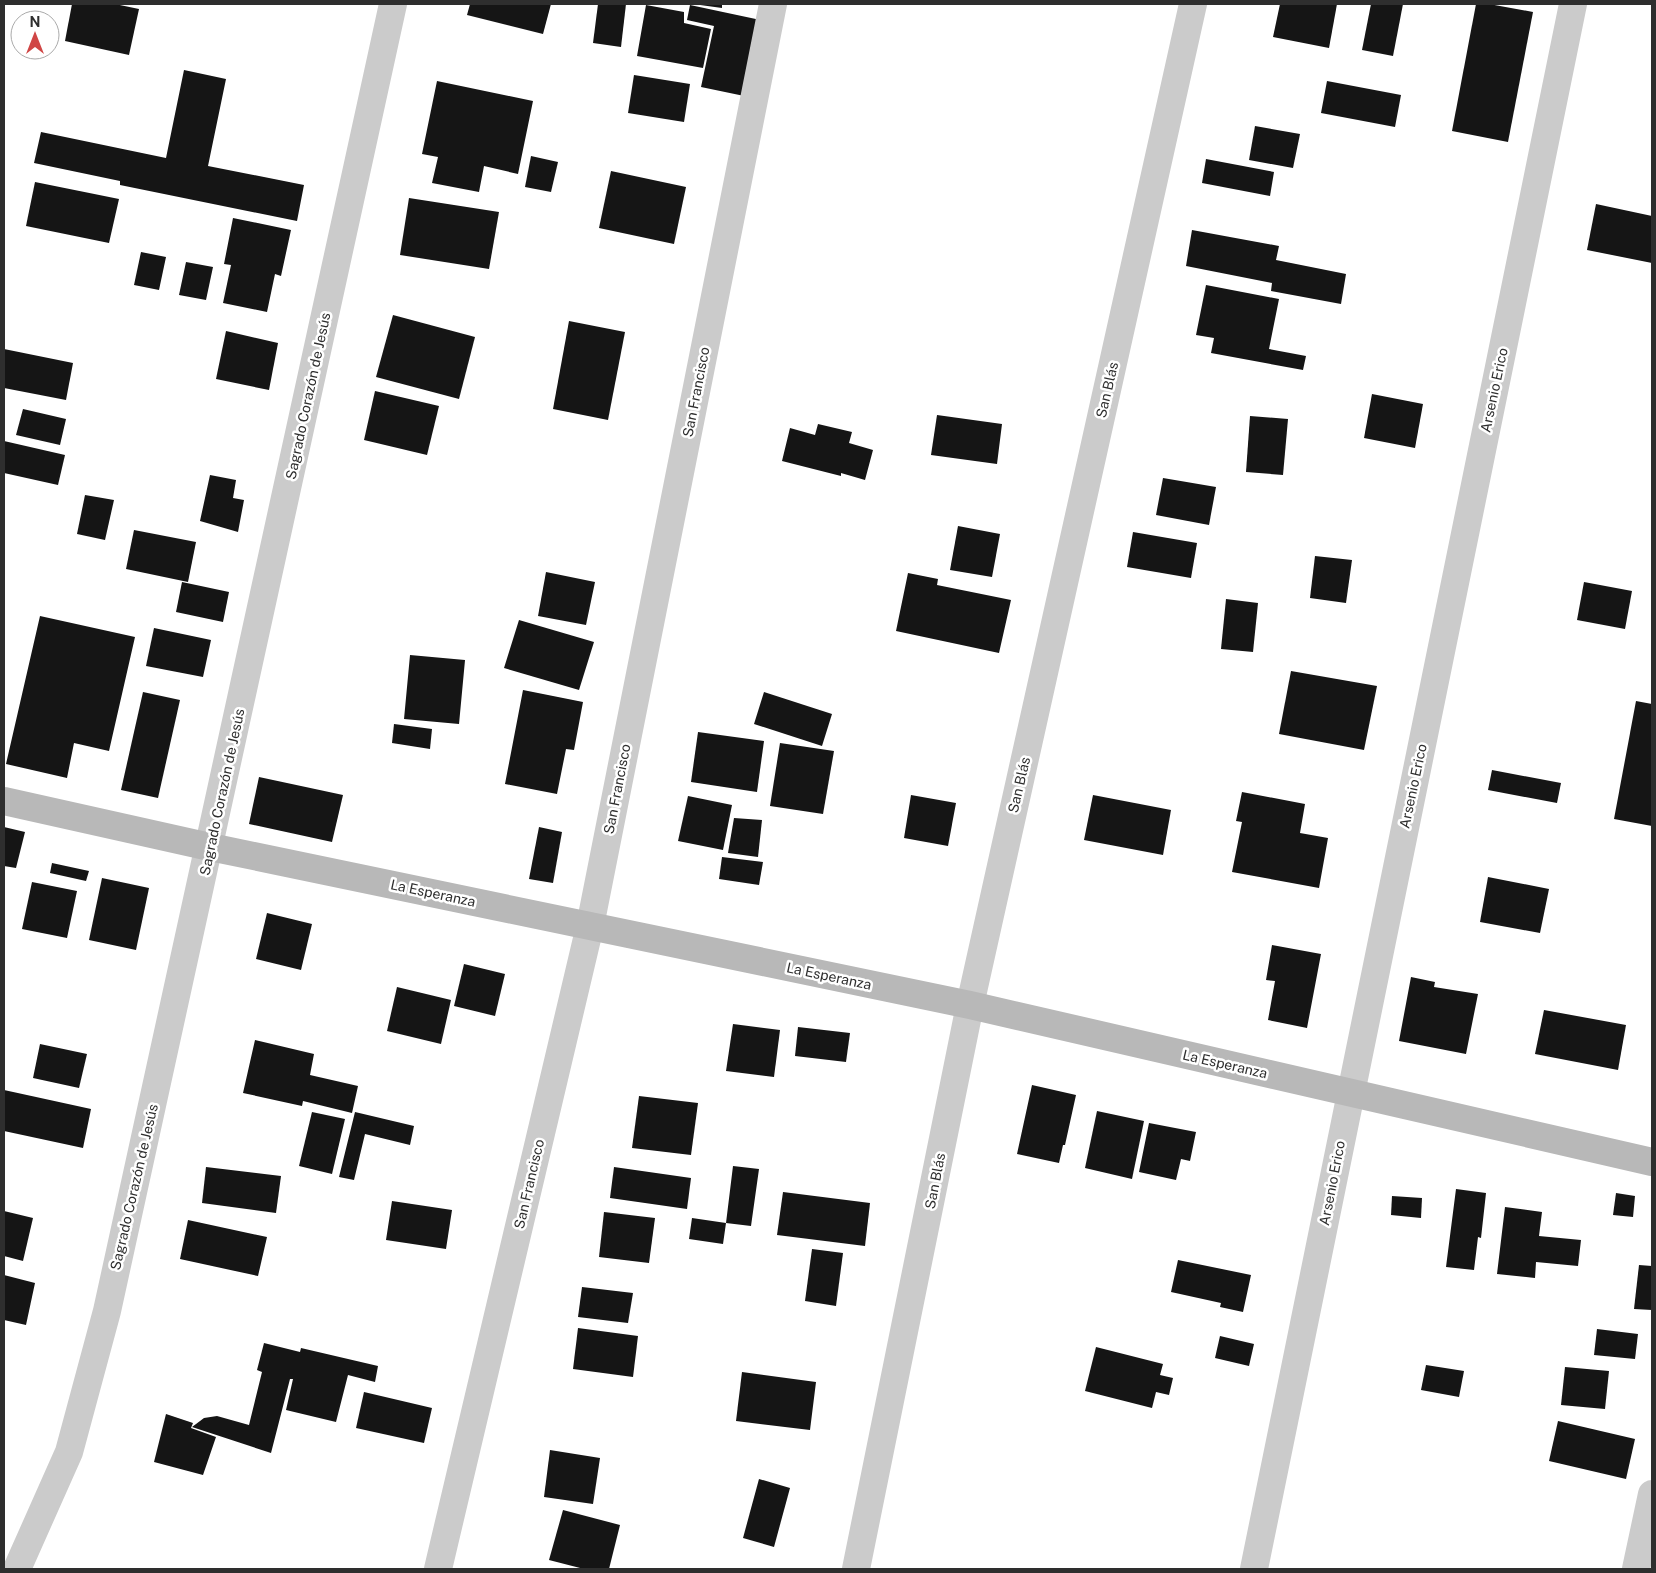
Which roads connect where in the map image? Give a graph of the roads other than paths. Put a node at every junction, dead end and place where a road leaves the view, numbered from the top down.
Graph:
1 (393, 4) edge
2 (773, 4) edge
3 (1194, 4) edge
4 (1573, 4) edge
5 (4, 800) edge
6 (210, 847) junction
7 (590, 926) junction
8 (970, 1005) junction
9 (1350, 1093) junction
10 (1652, 1162) edge
11 (1652, 1494) edge
12 (1648, 1532) edge
13 (17, 1569) edge
14 (438, 1569) edge
15 (856, 1569) edge
16 (1254, 1569) edge
17 (1636, 1569) edge

1 - 6 street, Sagrado Corazón de Jesús
2 - 7 street, San Francisco
3 - 8 street, San Blás
4 - 9 street, Arsenio Erico
5 - 6 street, La Esperanza
6 - 7 street, La Esperanza
6 - 13 street, Sagrado Corazón de Jesús
7 - 8 street, La Esperanza
7 - 14 street, San Francisco
8 - 9 street, La Esperanza
8 - 15 street, San Blás
9 - 10 street, La Esperanza
9 - 16 street, Arsenio Erico
11 - 12 street
12 - 17 street

